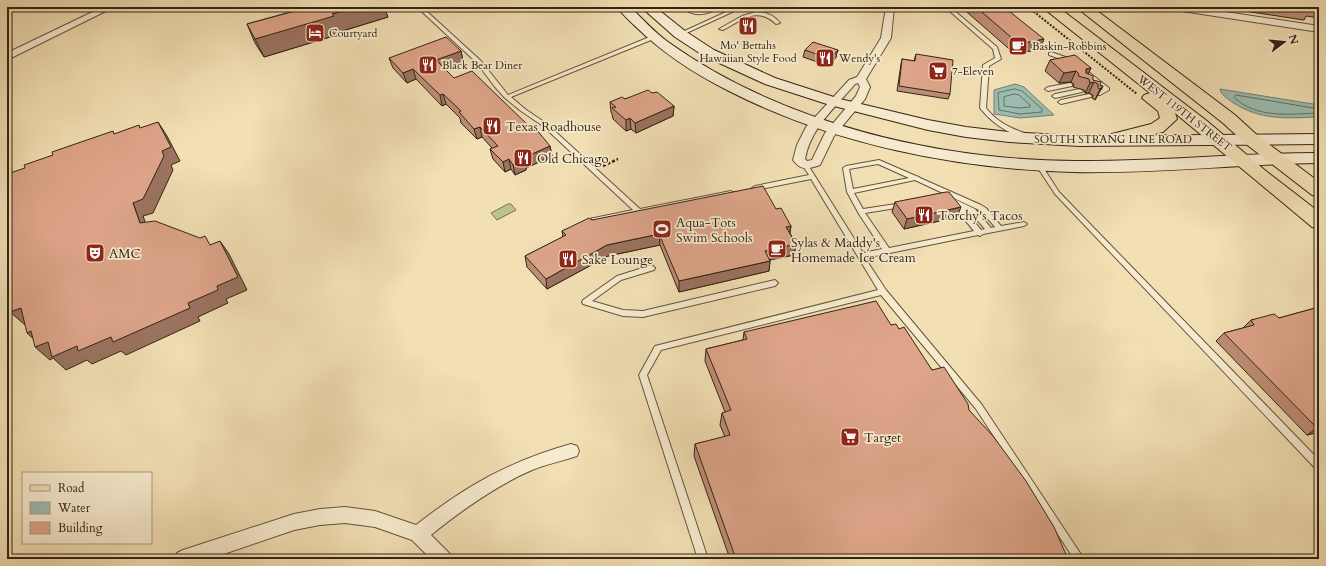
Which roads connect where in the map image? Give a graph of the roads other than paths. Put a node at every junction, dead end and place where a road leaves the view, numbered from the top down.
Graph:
1 (110, 7) edge
2 (419, 7) edge
3 (623, 7) edge
4 (647, 7) edge
5 (684, 7) edge
6 (718, 7) edge
7 (741, 7) edge
8 (890, 7) edge
9 (947, 7) edge
10 (1037, 7) edge
11 (1049, 7) edge
12 (1082, 7) edge
13 (1182, 8) dead end
14 (778, 23) dead end
15 (721, 29) dead end
16 (1319, 29) edge
17 (680, 34) junction
18 (654, 37) junction
19 (1051, 54) dead end
20 (7, 57) edge
21 (861, 79) junction
22 (1070, 85) dead end
23 (1048, 89) dead end
24 (1080, 91) dead end
25 (1098, 94) edge
26 (1055, 96) dead end
27 (1089, 96) dead end
28 (508, 97) junction
29 (835, 102) junction
30 (1061, 102) dead end
31 (853, 107) junction
32 (817, 122) junction
33 (834, 128) junction
34 (1037, 139) junction
35 (1114, 139) junction
36 (1319, 139) edge
37 (1252, 140) junction
38 (1221, 141) junction
39 (1276, 158) junction
40 (1319, 158) edge
41 (1244, 160) junction
42 (806, 166) junction
43 (1039, 166) junction
44 (811, 177) junction
45 (918, 178) junction
46 (747, 190) edge
47 (739, 191) edge
48 (1319, 191) edge
49 (850, 192) junction
50 (940, 197) edge
51 (896, 206) edge
52 (960, 206) junction
53 (638, 211) junction
54 (861, 212) junction
55 (585, 222) edge
56 (1319, 222) edge
57 (1024, 224) dead end
58 (1000, 229) junction
59 (990, 232) junction
60 (980, 234) junction
61 (887, 251) junction
62 (861, 256) junction
63 (652, 268) dead end
64 (775, 283) dead end
65 (883, 292) junction
66 (571, 451) dead end
67 (1319, 466) edge
68 (418, 534) junction
69 (193, 557) edge
70 (443, 559) edge
71 (703, 559) edge
72 (1079, 559) edge

1 - 20 street
2 - 28 lane
3 - 18 main road, SOUTH STRANG LINE ROAD
4 - 17 main road, SOUTH STRANG LINE ROAD
5 - 6 lane
7 - 17 lane
8 - 21 street
9 - 34 lane
10 - 35 main road
11 - 38 main road, WEST 119TH STREET
12 - 37 main road, WEST 119TH STREET
13 - 16 street
14 - 15 lane
17 - 29 main road, SOUTH STRANG LINE ROAD
18 - 28 lane
18 - 32 main road, SOUTH STRANG LINE ROAD
19 - 25 lane
21 - 29 street
21 - 31 street
22 - 23 lane
24 - 26 lane
27 - 30 lane
28 - 53 lane
29 - 31 main road, SOUTH STRANG LINE ROAD
29 - 32 street
31 - 33 street
31 - 34 main road, SOUTH STRANG LINE ROAD
32 - 33 main road, SOUTH STRANG LINE ROAD
32 - 42 street
33 - 42 street
33 - 43 main road, SOUTH STRANG LINE ROAD
34 - 35 main road, SOUTH STRANG LINE ROAD
35 - 38 main road, SOUTH STRANG LINE ROAD
36 - 37 main road, SOUTH STRANG LINE ROAD
37 - 38 main road, SOUTH STRANG LINE ROAD
37 - 39 main road, WEST 119TH STREET
38 - 41 main road, WEST 119TH STREET
39 - 40 main road, SOUTH STRANG LINE ROAD
39 - 41 main road, SOUTH STRANG LINE ROAD
39 - 48 main road, WEST 119TH STREET
41 - 43 main road, SOUTH STRANG LINE ROAD
41 - 56 main road, WEST 119TH STREET
42 - 44 lane
43 - 67 lane
44 - 46 lane
44 - 62 lane
45 - 49 lane
45 - 49 lane
45 - 58 lane
47 - 53 lane
49 - 54 lane
50 - 52 lane
51 - 54 lane
52 - 59 lane
52 - 60 lane
53 - 55 lane
54 - 61 lane
57 - 58 lane
58 - 59 lane
59 - 60 lane
60 - 61 lane
61 - 62 lane
62 - 65 lane
63 - 64 lane
65 - 71 lane
65 - 72 lane
66 - 68 street
68 - 69 street
68 - 70 street

